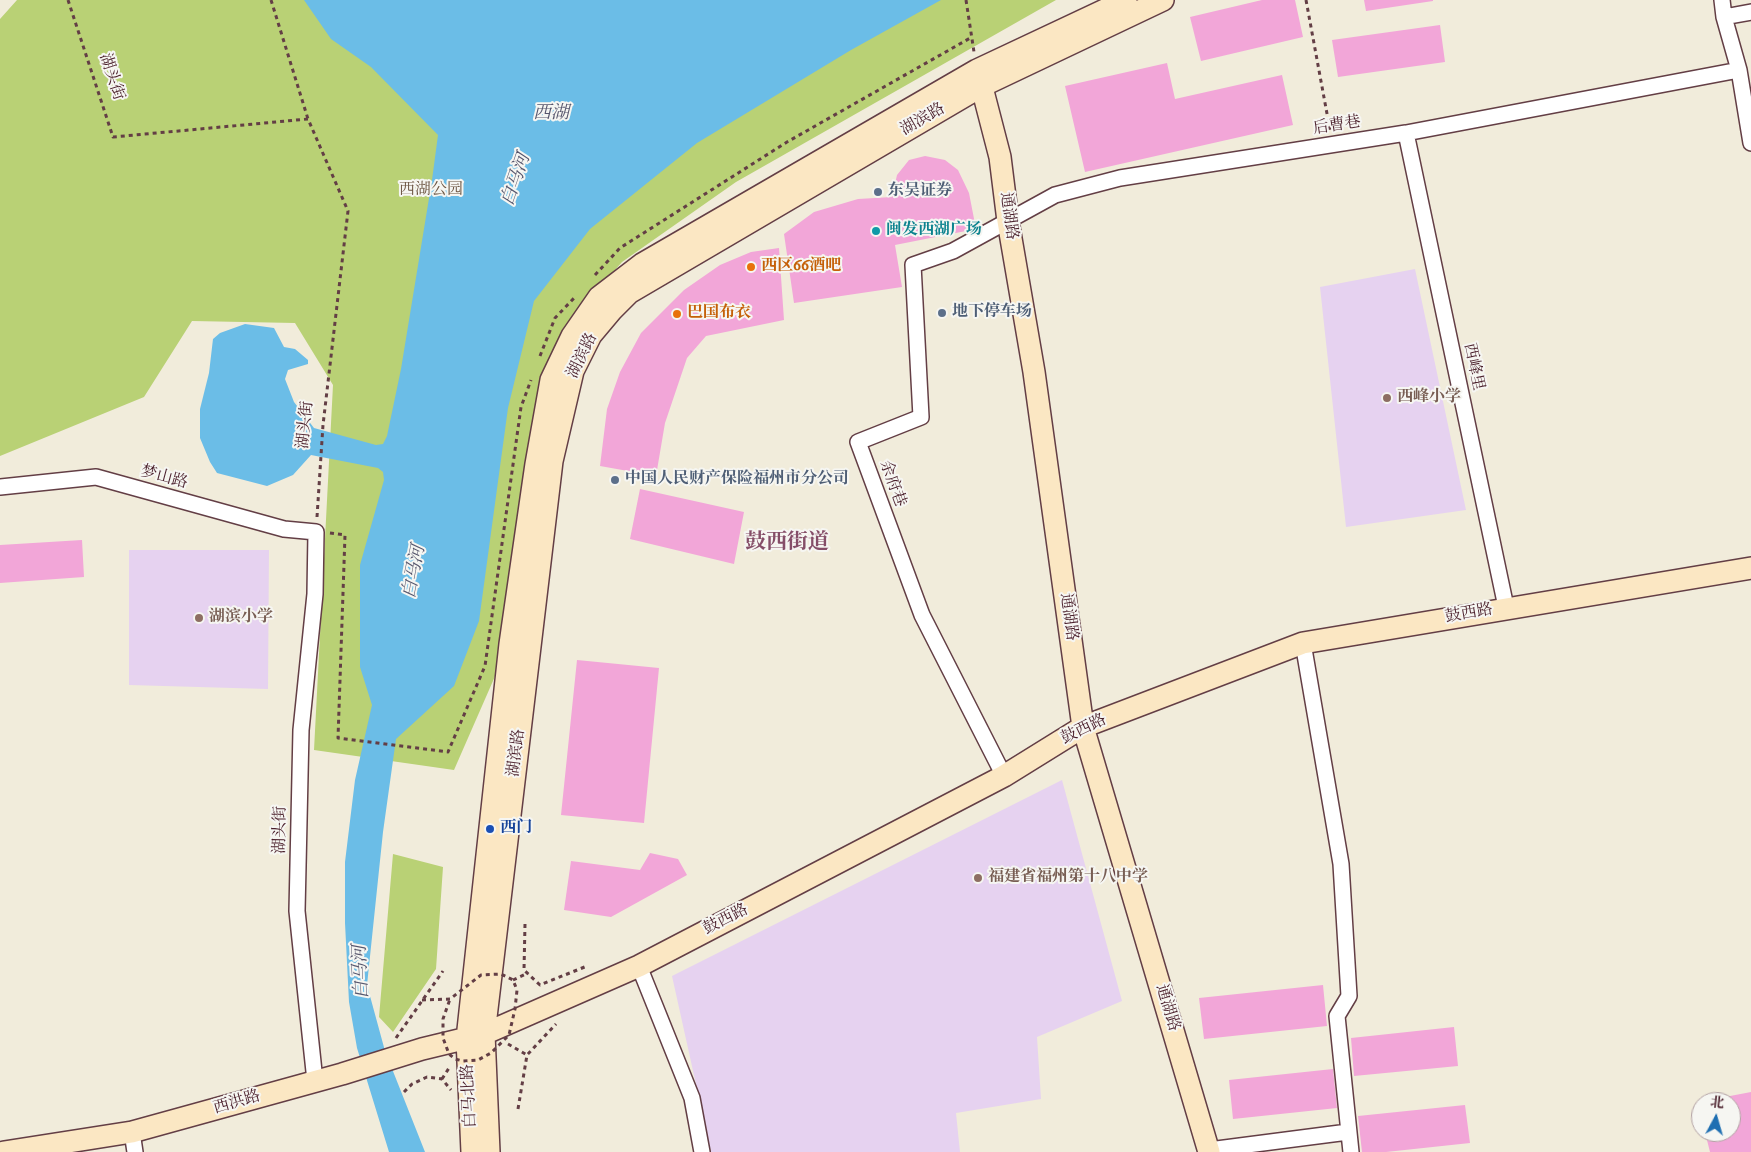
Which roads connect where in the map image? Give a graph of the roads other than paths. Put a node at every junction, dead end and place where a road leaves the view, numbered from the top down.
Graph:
1 (1126, 0) edge
2 (1163, 0) edge
3 (1722, 0) edge
4 (1751, 12) edge
5 (1724, 17) junction
6 (1739, 70) junction
7 (979, 78) junction
8 (1406, 133) junction
9 (1751, 143) edge
10 (1008, 221) junction
11 (953, 251) joint
12 (0, 487) edge
13 (316, 532) joint
14 (1751, 568) edge
15 (1506, 608) junction
16 (1304, 642) junction
17 (1083, 727) junction
18 (1004, 776) junction
19 (639, 966) junction
20 (485, 1038) junction
21 (315, 1081) junction
22 (1348, 1132) junction
23 (133, 1142) edge
24 (1209, 1151) edge
25 (4, 1152) edge
26 (472, 1152) edge
27 (489, 1152) edge
28 (702, 1152) edge
29 (1351, 1152) edge

1 - 7 street, 湖滨路
2 - 7 street, 湖滨路
3 - 5 street
4 - 5 street
5 - 6 street
6 - 8 street, 后曹巷
6 - 9 street
7 - 10 street, 通湖路
7 - 20 street, 湖滨路
8 - 10 street, 后曹巷
8 - 15 street, 西峰里
10 - 11 street, 后曹巷
10 - 17 street, 通湖路
11 - 18 street, 余府巷
12 - 13 street, 梦山路
13 - 21 street, 湖头街
14 - 15 street, 鼓西路
15 - 16 street, 鼓西路
16 - 17 street, 鼓西路
16 - 22 street
17 - 18 street, 鼓西路
17 - 24 street, 通湖路
18 - 19 street, 鼓西路
19 - 20 street, 鼓西路
19 - 28 street
20 - 21 street, 西洪路
20 - 26 street, 白马北路
20 - 27 street
21 - 23 street, 西洪路
22 - 24 street
22 - 29 street
23 - 25 street, 西洪路

